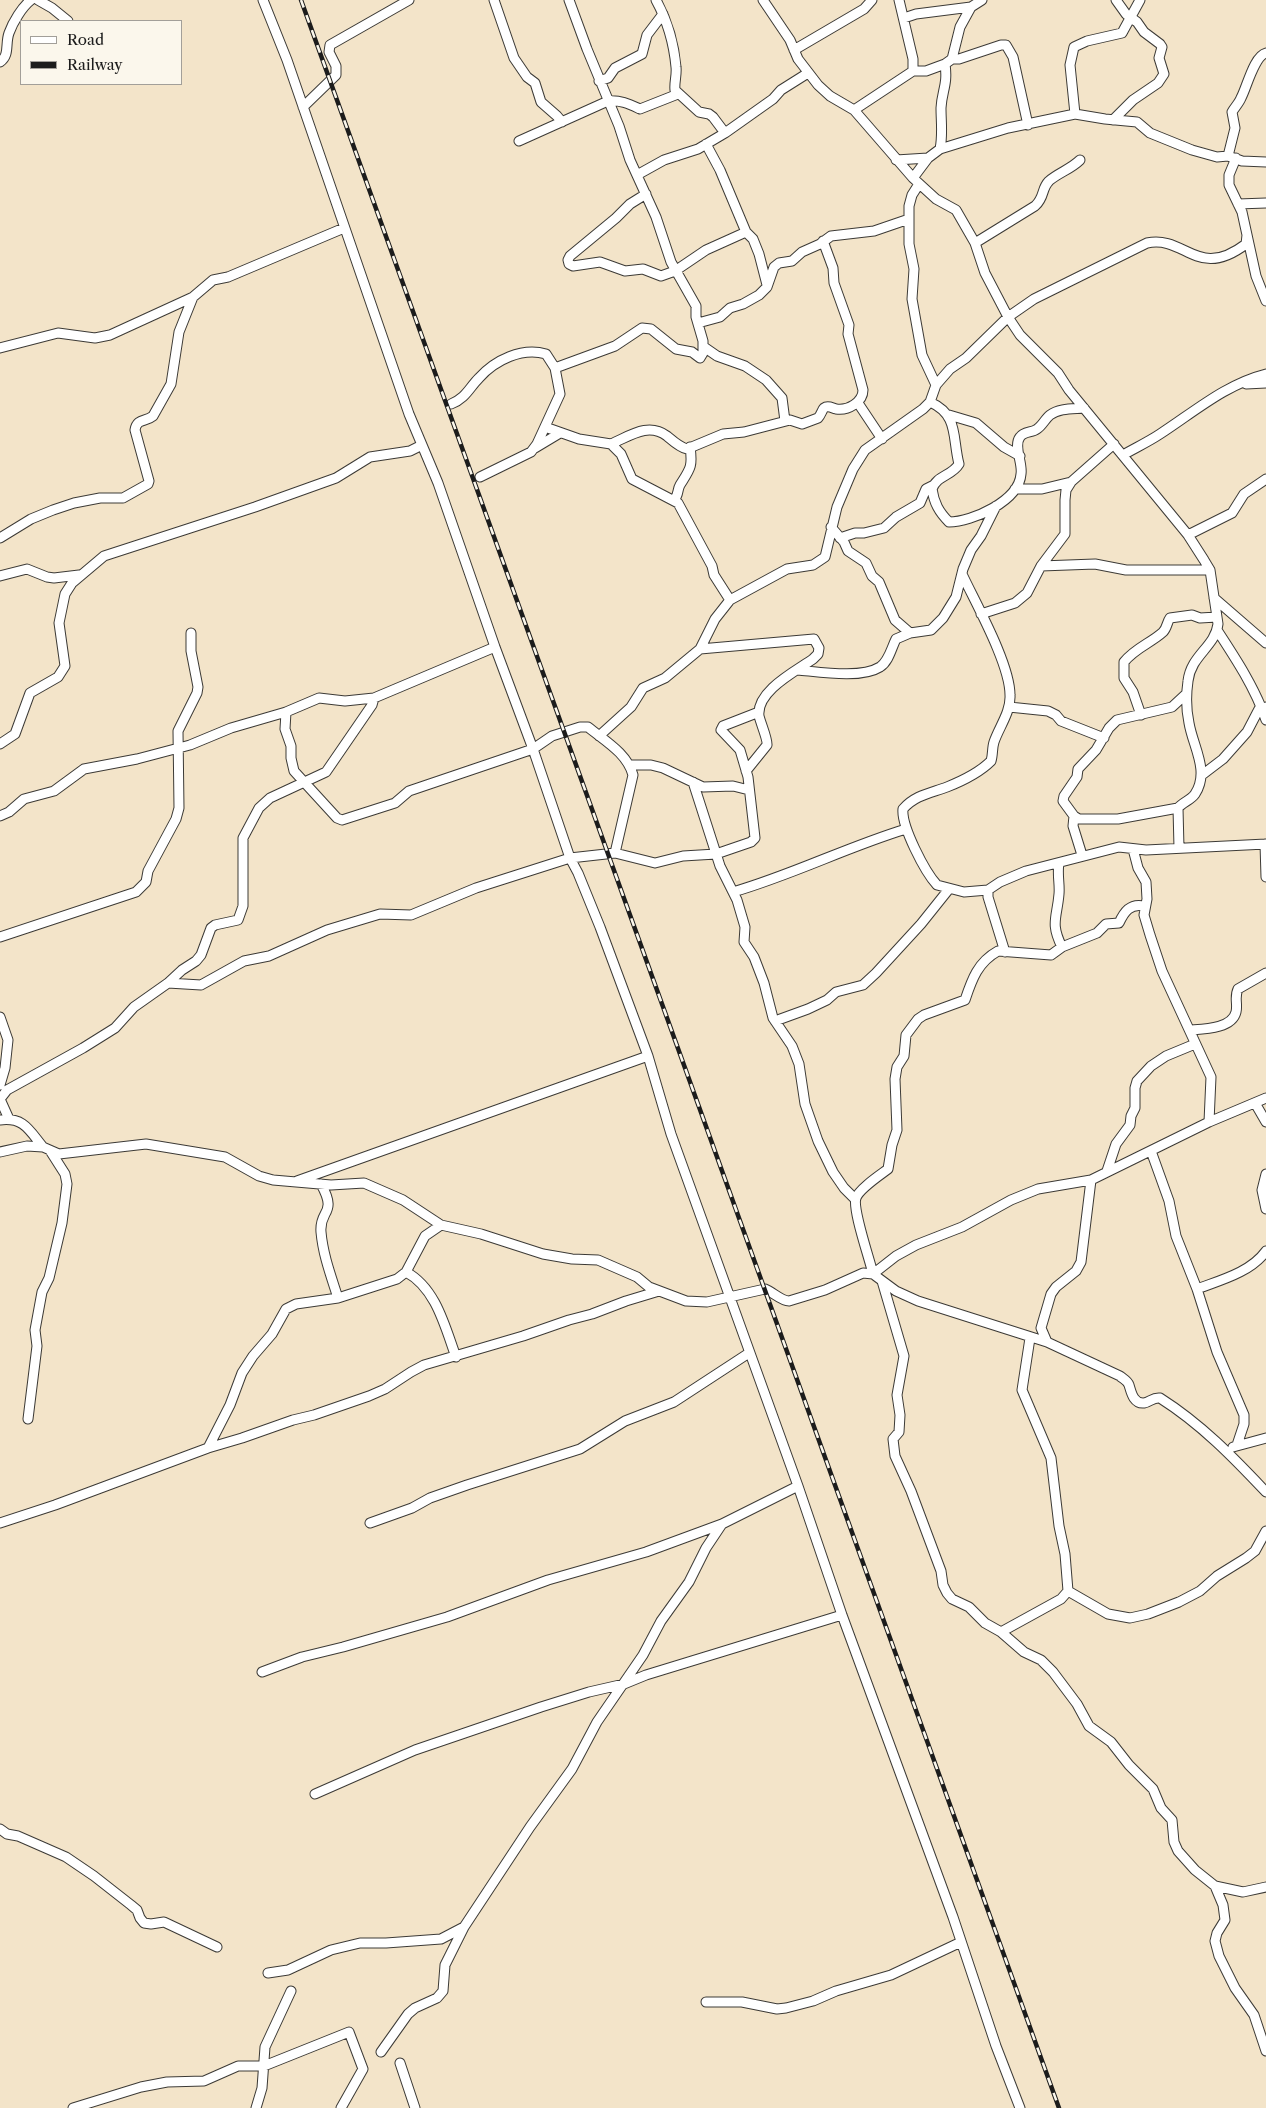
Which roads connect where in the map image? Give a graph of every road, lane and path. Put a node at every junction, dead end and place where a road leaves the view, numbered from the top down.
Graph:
1 (31, 0) edge
2 (38, 0) edge
3 (263, 0) edge
4 (409, 0) edge
5 (494, 0) edge
6 (570, 0) edge
7 (656, 0) edge
8 (763, 0) edge
9 (872, 0) edge
10 (899, 0) edge
11 (982, 0) edge
12 (1116, 0) edge
13 (1140, 0) edge
14 (971, 7) junction
15 (663, 14) junction
16 (1132, 17) junction
17 (904, 18) junction
18 (67, 20) edge
19 (794, 50) junction
20 (1266, 53) edge
21 (948, 61) junction
22 (0, 62) edge
23 (913, 72) junction
24 (808, 73) junction
25 (599, 80) junction
26 (678, 94) junction
27 (608, 101) junction
28 (303, 107) junction
29 (854, 110) junction
30 (1075, 114) junction
31 (1113, 120) junction
32 (562, 122) junction
33 (1028, 125) junction
34 (725, 133) junction
35 (519, 141) dead end
36 (706, 144) junction
37 (940, 149) junction
38 (1232, 157) junction
39 (928, 158) junction
40 (896, 160) junction
41 (1080, 160) dead end
42 (1266, 162) edge
43 (637, 175) junction
44 (916, 181) junction
45 (646, 194) junction
46 (1266, 203) edge
47 (1238, 204) junction
48 (909, 219) junction
49 (344, 228) junction
50 (746, 232) junction
51 (1247, 235) junction
52 (823, 241) junction
53 (975, 243) junction
54 (675, 271) junction
55 (767, 286) junction
56 (193, 297) junction
57 (1266, 301) edge
58 (1008, 317) junction
59 (698, 323) junction
60 (704, 347) junction
61 (0, 348) edge
62 (554, 368) junction
63 (1266, 374) edge
64 (1266, 383) edge
65 (936, 385) junction
66 (1240, 385) junction
67 (930, 402) junction
68 (858, 403) junction
69 (451, 404) dead end
70 (1084, 408) junction
71 (949, 415) junction
72 (785, 421) junction
73 (545, 427) junction
74 (560, 433) junction
75 (882, 439) junction
76 (612, 444) junction
77 (1114, 444) junction
78 (422, 445) junction
79 (690, 447) junction
80 (535, 448) junction
81 (1123, 455) junction
82 (1020, 456) junction
83 (480, 477) dead end
84 (1266, 479) edge
85 (1071, 482) junction
86 (934, 485) junction
87 (1016, 489) junction
88 (674, 500) junction
89 (996, 506) junction
90 (831, 527) junction
91 (1188, 535) junction
92 (0, 538) edge
93 (840, 538) junction
94 (1041, 566) junction
95 (1210, 570) junction
96 (962, 574) junction
97 (80, 575) junction
98 (0, 576) edge
99 (1214, 598) junction
100 (730, 600) junction
101 (980, 614) junction
102 (1217, 617) junction
103 (1217, 630) junction
104 (191, 633) dead end
105 (910, 633) junction
106 (1266, 643) edge
107 (495, 647) junction
108 (700, 649) junction
109 (798, 670) junction
110 (1186, 694) junction
111 (374, 698) junction
112 (1009, 707) junction
113 (1264, 707) edge
114 (286, 712) junction
115 (759, 712) junction
116 (1142, 715) junction
117 (1266, 720) edge
118 (599, 736) junction
119 (1104, 738) junction
120 (0, 744) edge
121 (178, 747) junction
122 (533, 749) junction
123 (630, 765) junction
124 (746, 770) junction
125 (1202, 775) junction
126 (693, 782) junction
127 (305, 783) junction
128 (749, 790) junction
129 (1178, 808) junction
130 (0, 816) edge
131 (1074, 816) junction
132 (906, 829) junction
133 (1266, 844) edge
134 (1179, 848) junction
135 (1133, 849) junction
136 (1146, 850) junction
137 (614, 853) junction
138 (716, 854) junction
139 (1082, 856) junction
140 (570, 858) junction
141 (1136, 859) junction
142 (1059, 863) junction
143 (1266, 877) edge
144 (949, 889) junction
145 (988, 890) junction
146 (733, 892) junction
147 (1144, 906) junction
148 (0, 937) edge
149 (1062, 947) junction
150 (1005, 952) junction
151 (1266, 973) edge
152 (168, 983) junction
153 (0, 1017) edge
154 (775, 1021) junction
155 (1190, 1030) junction
156 (1195, 1044) junction
157 (648, 1056) junction
158 (0, 1086) edge
159 (1266, 1098) edge
160 (0, 1099) edge
161 (1255, 1103) junction
162 (4, 1120) edge
163 (1209, 1122) junction
164 (1266, 1122) edge
165 (43, 1147) junction
166 (0, 1152) edge
167 (51, 1152) junction
168 (1151, 1152) junction
169 (1106, 1171) junction
170 (1266, 1174) edge
171 (1091, 1180) junction
172 (293, 1182) junction
173 (322, 1184) junction
174 (855, 1199) junction
175 (1266, 1209) edge
176 (441, 1225) junction
177 (1266, 1251) edge
178 (411, 1261) junction
179 (406, 1272) junction
180 (874, 1274) junction
181 (417, 1277) junction
182 (882, 1281) junction
183 (1197, 1289) junction
184 (659, 1291) junction
185 (731, 1297) junction
186 (338, 1298) junction
187 (1030, 1338) junction
188 (1047, 1342) junction
189 (749, 1353) junction
190 (456, 1357) junction
191 (28, 1419) dead end
192 (1266, 1438) edge
193 (1237, 1445) junction
194 (208, 1448) junction
195 (1226, 1450) junction
196 (798, 1486) junction
197 (1266, 1492) edge
198 (0, 1523) edge
199 (370, 1523) dead end
200 (722, 1524) junction
201 (1266, 1531) edge
202 (1068, 1591) junction
203 (842, 1615) junction
204 (1001, 1632) junction
205 (262, 1672) dead end
206 (624, 1684) junction
207 (315, 1794) dead end
208 (0, 1829) edge
209 (1215, 1886) junction
210 (1266, 1887) edge
211 (464, 1927) junction
212 (961, 1942) junction
213 (217, 1947) dead end
214 (268, 1973) dead end
215 (291, 1991) dead end
216 (706, 2002) dead end
217 (1257, 2022) junction
218 (1266, 2027) edge
219 (1266, 2051) edge
220 (381, 2052) dead end
221 (400, 2063) dead end
222 (264, 2066) junction
223 (73, 2108) edge
224 (256, 2108) edge
225 (341, 2108) edge
226 (415, 2108) edge
227 (1020, 2108) edge

1 - 22 street
2 - 18 street
3 - 28 street
4 - 28 street
5 - 32 street
6 - 25 street
7 - 15 street
8 - 19 street
9 - 19 street
10 - 17 street
11 - 14 street
12 - 16 street
13 - 16 street
14 - 17 street
14 - 21 street
15 - 25 street
15 - 26 street
16 - 30 street
16 - 31 street
17 - 23 street
19 - 24 street
20 - 38 street
21 - 23 street
21 - 33 street
21 - 37 street
23 - 29 street
24 - 29 street
24 - 34 street
25 - 27 street
26 - 27 street
26 - 34 street
27 - 32 street
27 - 43 street
28 - 49 street
29 - 40 street
30 - 31 street
30 - 33 street
31 - 38 street
32 - 35 street
33 - 37 street
34 - 36 street
36 - 43 street
36 - 50 street
37 - 39 street
38 - 42 street
38 - 47 street
39 - 40 street
39 - 44 street
40 - 44 street
41 - 53 street
43 - 45 street
44 - 48 street
44 - 53 street
45 - 54 street
45 - 54 street
46 - 47 street
47 - 51 street
48 - 52 street
48 - 65 street
49 - 56 street
49 - 78 street
50 - 54 street
50 - 55 street
51 - 57 street
51 - 58 street
52 - 55 street
52 - 68 street
53 - 58 street
54 - 59 street
55 - 59 street
56 - 61 street
56 - 92 street
58 - 65 street
58 - 70 street
59 - 60 street
60 - 62 street
60 - 72 street
62 - 69 street
62 - 73 street
63 - 66 street
64 - 66 street
65 - 67 street
66 - 81 street
67 - 71 street
67 - 75 street
68 - 72 street
68 - 75 street
70 - 77 street
70 - 82 street
71 - 82 street
71 - 86 street
72 - 79 street
73 - 74 street
73 - 80 street
74 - 76 street
74 - 80 street
75 - 90 street
76 - 79 street
76 - 88 street
77 - 81 street
77 - 85 street
78 - 97 street
78 - 107 street
79 - 88 street
80 - 83 street
81 - 91 street
82 - 87 street
84 - 91 street
85 - 87 street
85 - 94 street
86 - 89 street
86 - 93 street
87 - 89 street
88 - 100 street
89 - 96 street
90 - 93 street
90 - 100 street
91 - 95 street
93 - 105 street
94 - 95 street
94 - 101 street
95 - 99 street
96 - 101 street
96 - 105 street
97 - 98 street
97 - 120 street
99 - 102 street
99 - 106 street
100 - 108 street
101 - 112 street
102 - 103 street
102 - 116 street
103 - 110 street
103 - 113 street
104 - 121 street
105 - 109 street
107 - 111 street
107 - 122 street
108 - 109 street
108 - 118 street
109 - 115 street
110 - 116 street
110 - 125 street
111 - 114 street
111 - 127 street
112 - 119 street
112 - 132 street
113 - 117 street
113 - 125 street
114 - 121 street
114 - 127 street
115 - 124 street
115 - 124 street
116 - 119 street
118 - 122 street
118 - 123 street
119 - 131 street
121 - 130 street
121 - 148 street
122 - 127 street
122 - 140 street
123 - 126 street
123 - 137 street
124 - 128 street
125 - 129 street
126 - 128 street
126 - 138 street
127 - 152 street
128 - 138 street
129 - 131 street
129 - 134 street
131 - 139 street
132 - 144 street
132 - 146 street
133 - 134 street
133 - 143 street
134 - 136 street
135 - 136 street
135 - 139 street
135 - 141 street
136 - 141 street
137 - 138 street
137 - 140 street
138 - 146 street
139 - 142 street
140 - 152 street
140 - 157 street
141 - 147 street
142 - 145 street
142 - 149 street
144 - 145 street
144 - 154 street
145 - 150 street
146 - 154 street
147 - 149 street
147 - 155 street
149 - 150 street
150 - 174 street
151 - 155 street
152 - 160 street
153 - 158 street
154 - 174 street
155 - 156 street
156 - 163 street
156 - 169 street
157 - 172 street
157 - 185 street
158 - 160 street
159 - 161 street
160 - 162 street
161 - 163 street
161 - 164 street
162 - 165 street
163 - 168 street
165 - 166 street
165 - 167 street
167 - 172 street
167 - 191 street
168 - 169 street
168 - 183 street
169 - 171 street
170 - 175 street
171 - 180 street
171 - 188 street
172 - 173 street
173 - 176 street
173 - 186 street
174 - 180 street
176 - 178 street
176 - 184 street
177 - 183 street
178 - 179 street
178 - 181 street
179 - 181 street
179 - 186 street
180 - 182 street
180 - 185 street
181 - 190 street
182 - 187 street
182 - 204 street
183 - 193 street
184 - 185 street
184 - 190 street
185 - 189 street
186 - 194 street
187 - 188 street
187 - 202 street
188 - 195 street
189 - 196 street
189 - 199 street
190 - 194 street
192 - 193 street
193 - 195 street
194 - 198 street
195 - 197 street
196 - 200 street
196 - 203 street
200 - 205 street
200 - 206 street
201 - 202 street
202 - 204 street
203 - 206 street
203 - 212 street
204 - 209 street
206 - 207 street
206 - 211 street
208 - 213 street
209 - 210 street
209 - 217 street
211 - 214 street
211 - 220 street
212 - 216 street
212 - 227 street
215 - 222 street
217 - 218 street
217 - 219 street
221 - 226 street
222 - 223 street
222 - 224 street
222 - 225 street

